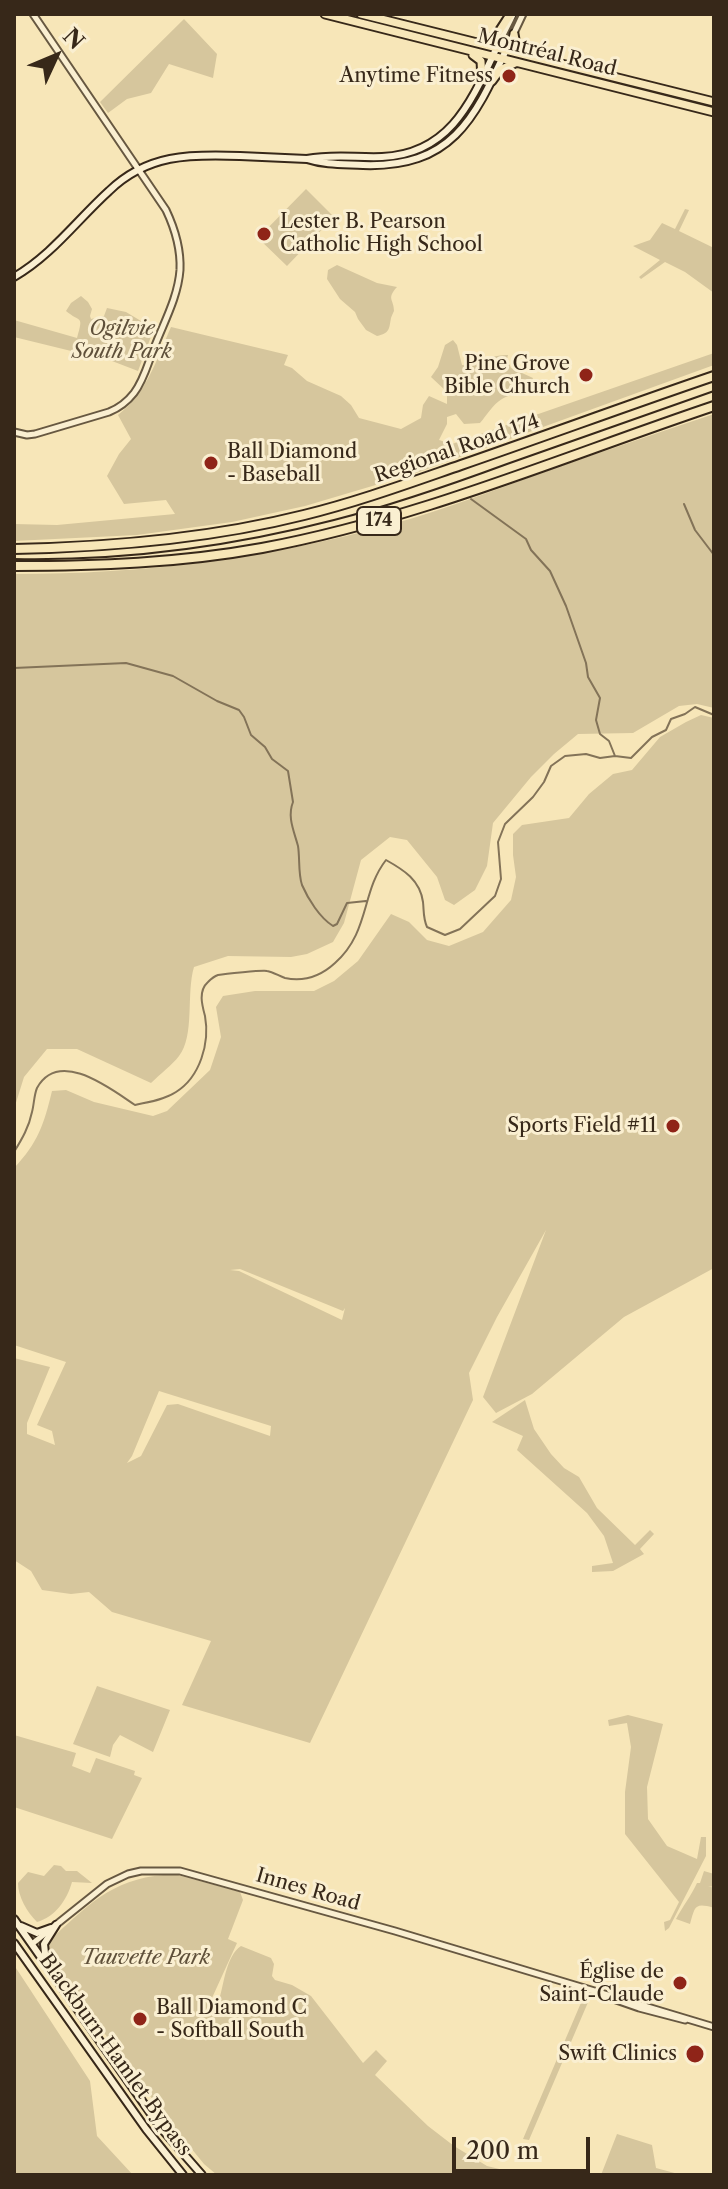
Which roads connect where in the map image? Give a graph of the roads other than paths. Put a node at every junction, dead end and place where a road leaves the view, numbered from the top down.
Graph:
1 (33, 14) edge
2 (325, 14) edge
3 (361, 14) edge
4 (512, 14) edge
5 (523, 14) edge
6 (392, 27) junction
7 (514, 34) junction
8 (442, 43) junction
9 (479, 43) junction
10 (502, 49) junction
11 (498, 57) junction
12 (551, 61) junction
13 (517, 62) junction
14 (482, 79) junction
15 (492, 81) junction
16 (714, 102) edge
17 (714, 112) edge
18 (307, 159) junction
19 (140, 170) junction
20 (14, 277) edge
21 (714, 375) edge
22 (714, 406) edge
23 (14, 432) edge
24 (14, 549) edge
25 (14, 566) edge
26 (16, 1922) edge
27 (53, 1927) junction
28 (14, 1943) edge
29 (32, 1944) junction
30 (21, 1953) junction
31 (49, 1969) junction
32 (714, 2027) edge
33 (183, 2175) edge
34 (202, 2175) edge

1 - 19 street
2 - 6 main road, Montréal Road
3 - 6 main road, Montréal Road
4 - 9 main road
4 - 10 street
5 - 7 street
6 - 8 main road, Montréal Road
6 - 9 main road, Montréal Road
7 - 10 street
7 - 12 main road
8 - 11 main road, Montréal Road
8 - 14 main road
9 - 10 main road, Montréal Road
10 - 11 main road
10 - 12 main road, Montréal Road
11 - 13 main road, Montréal Road
11 - 14 main road
11 - 15 main road
12 - 16 main road, Montréal Road
13 - 15 main road
13 - 17 main road, Montréal Road
14 - 18 main road
15 - 18 main road
18 - 19 main road
19 - 20 main road
19 - 23 street
21 - 24 highway, Regional Road 174 / 174
22 - 25 highway, 174
26 - 27 main road
26 - 29 main road
27 - 29 street, Innes Road
27 - 31 main road
27 - 32 street, Innes Road
28 - 30 main road
29 - 30 main road, Innes Road
29 - 31 main road, Blackburn Hamlet Bypass
30 - 33 main road, Blackburn Hamlet Bypass
31 - 34 main road, Blackburn Hamlet Bypass

